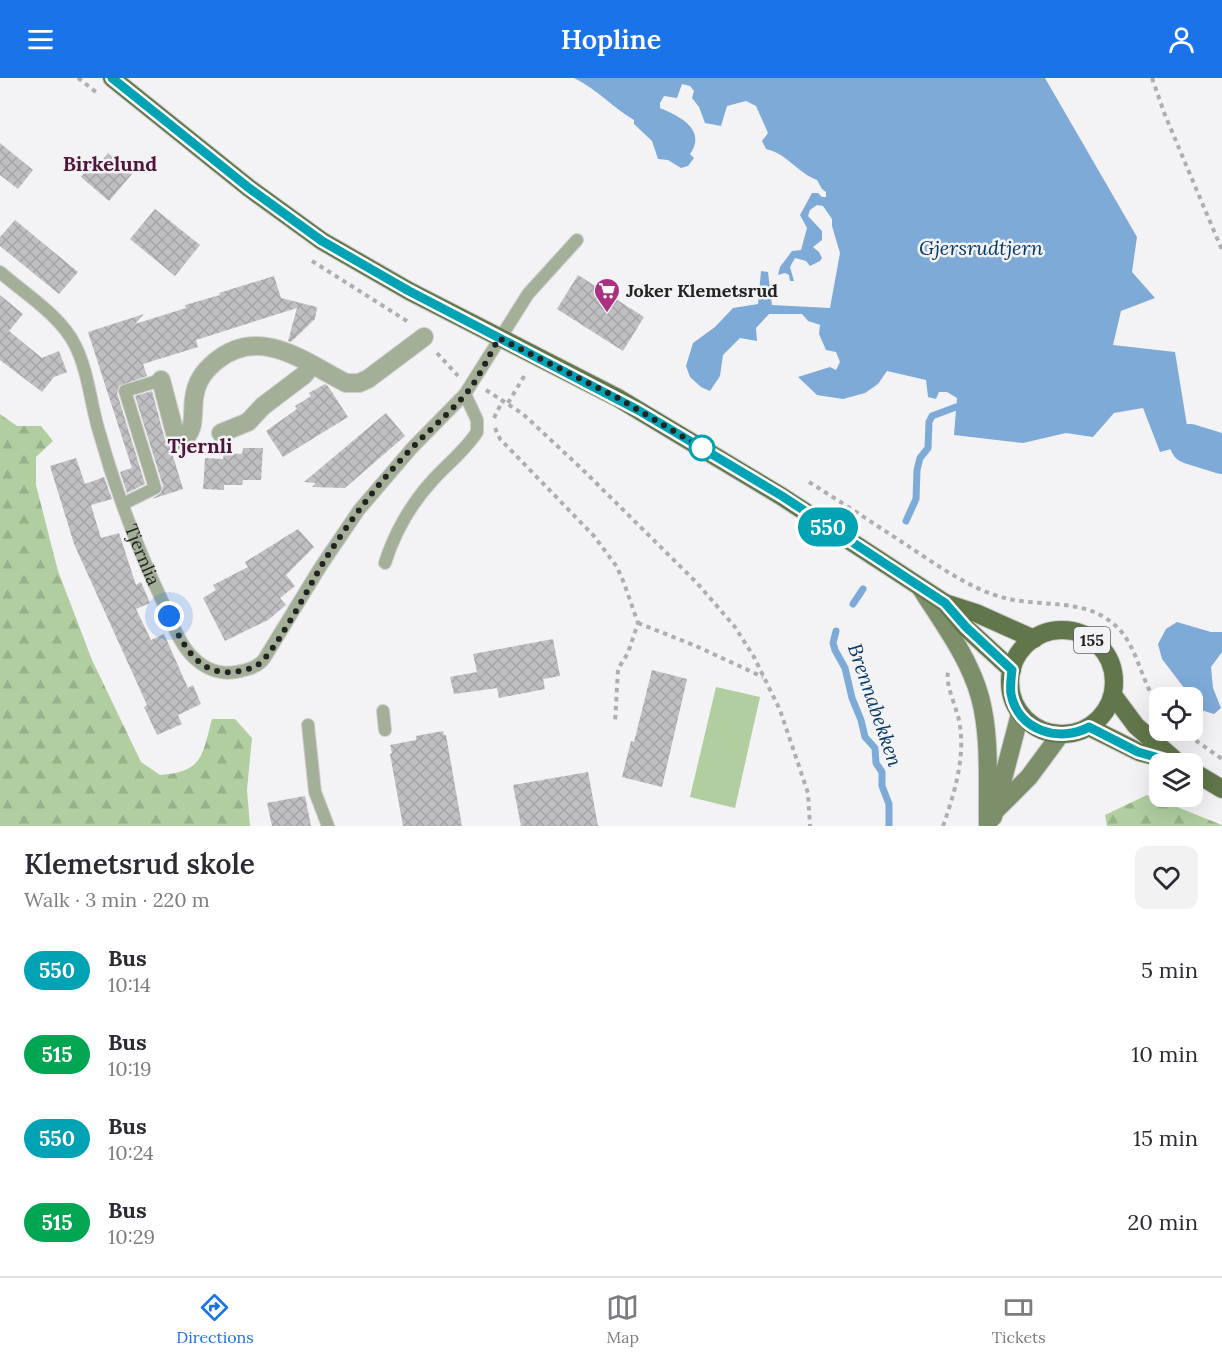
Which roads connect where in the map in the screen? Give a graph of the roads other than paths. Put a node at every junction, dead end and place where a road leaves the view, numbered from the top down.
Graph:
1 (112, 78) edge
2 (577, 240) dead end
3 (0, 272) edge
4 (424, 337) dead end
5 (499, 338) junction
6 (312, 365) junction
7 (160, 380) joint
8 (465, 394) junction
9 (221, 433) dead end
10 (123, 504) junction
11 (385, 563) dead end
12 (920, 587) junction
13 (945, 603) junction
14 (1034, 639) junction
15 (1012, 670) junction
16 (1113, 695) junction
17 (382, 711) dead end
18 (1020, 714) junction
19 (308, 725) dead end
20 (1089, 727) junction
21 (385, 730) dead end
22 (1060, 735) junction
23 (1168, 753) edge
24 (1149, 755) edge
25 (1203, 778) edge
26 (1222, 789) edge
27 (991, 821) edge
28 (328, 826) edge

1 - 5 main road
2 - 5 lane, Tjernlia
3 - 10 lane, Tjernlia
4 - 6 street, Tjernlia
5 - 8 lane, Tjernlia
5 - 12 main road
6 - 7 street, Tjernlia
6 - 9 street
7 - 10 lane, Tjernlia
8 - 10 lane, Tjernlia
8 - 11 lane
12 - 13 main road
12 - 27 main road
13 - 14 main road
13 - 15 main road
14 - 15 main road
14 - 16 main road, 155
15 - 18 main road
16 - 20 main road
16 - 23 main road
17 - 21 lane
18 - 22 main road
18 - 27 main road
19 - 28 lane
20 - 22 main road
20 - 24 main road
22 - 27 main road
25 - 26 main road

